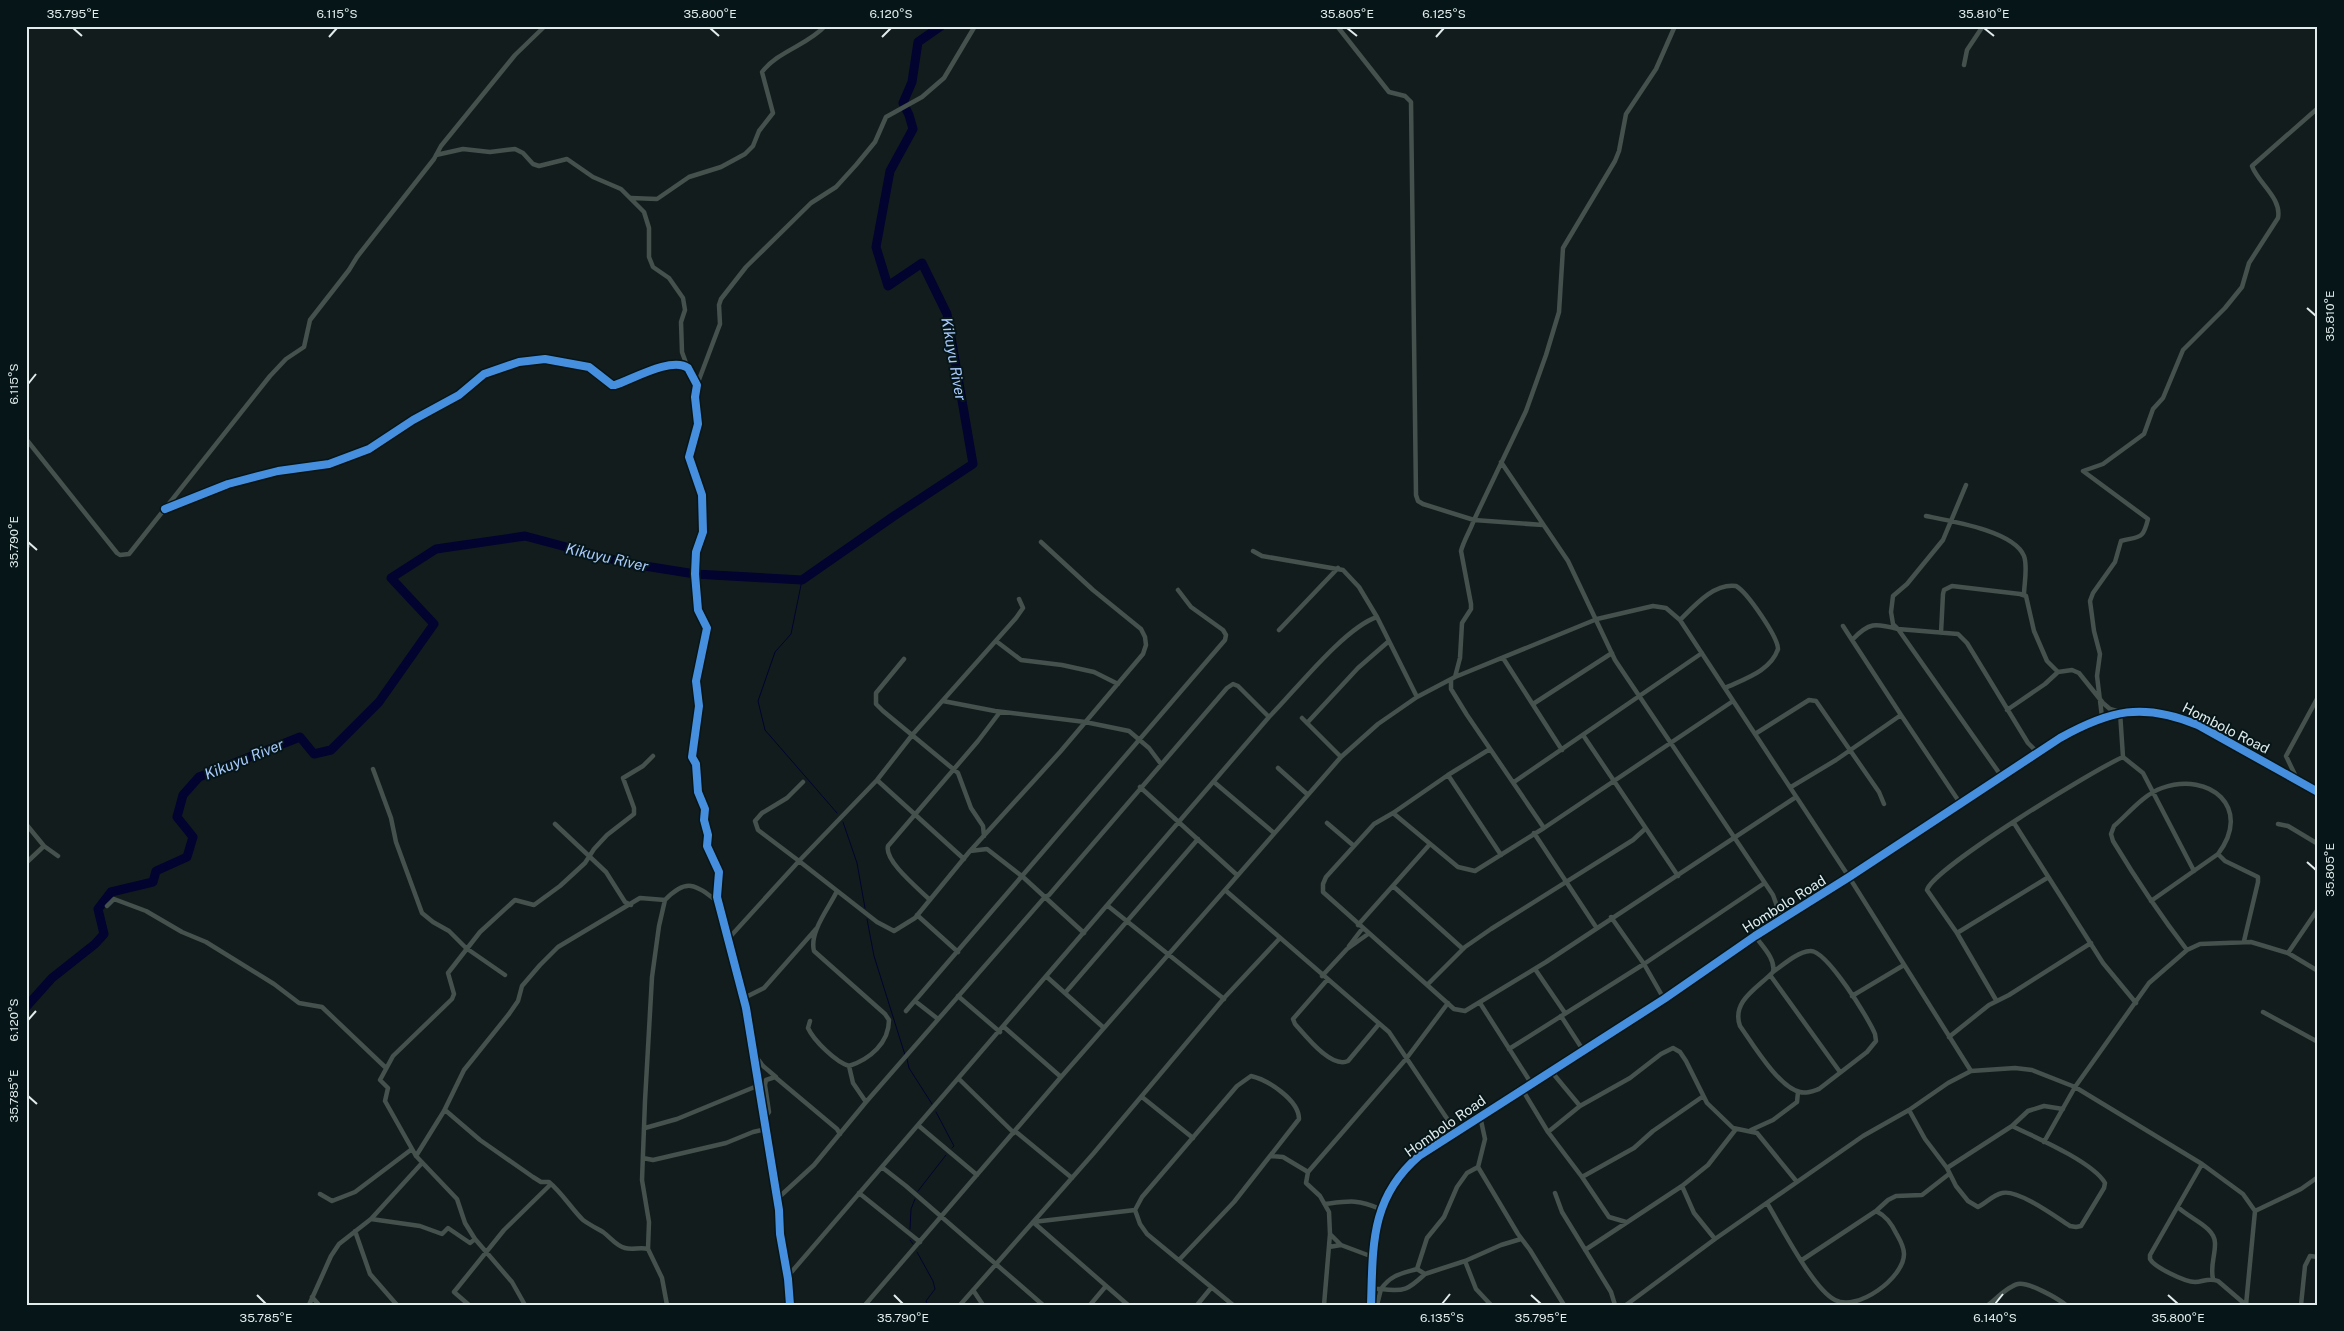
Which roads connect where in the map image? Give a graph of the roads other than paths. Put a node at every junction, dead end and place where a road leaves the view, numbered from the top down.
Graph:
1 (545, 26) edge
2 (825, 26) edge
3 (975, 26) edge
4 (1337, 26) edge
5 (1673, 26) edge
6 (1983, 26) edge
7 (1964, 65) dead end
8 (2318, 108) edge
9 (436, 155) junction
10 (631, 198) junction
11 (688, 368) junction
12 (697, 385) junction
13 (26, 439) edge
14 (1501, 462) junction
15 (1966, 485) dead end
16 (165, 510) junction
17 (1926, 516) dead end
18 (1474, 520) junction
19 (1952, 521) junction
20 (1543, 525) junction
21 (26, 540) edge
22 (1041, 542) dead end
23 (26, 548) edge
24 (1253, 551) dead end
25 (1338, 568) junction
26 (1178, 590) dead end
27 (2024, 595) junction
28 (1019, 600) dead end
29 (1377, 617) junction
30 (1597, 619) junction
31 (1680, 620) junction
32 (1843, 626) dead end
33 (1898, 629) junction
34 (1279, 630) dead end
35 (1941, 633) junction
36 (1852, 640) junction
37 (1389, 641) junction
38 (996, 642) junction
39 (1612, 653) junction
40 (1702, 653) junction
41 (1503, 658) junction
42 (904, 660) dead end
43 (2058, 672) junction
44 (1453, 678) junction
45 (1118, 684) junction
46 (1725, 688) junction
47 (1417, 697) junction
48 (1639, 697) junction
49 (2318, 697) edge
50 (2098, 698) junction
51 (943, 701) junction
52 (1733, 701) junction
53 (1533, 704) junction
54 (2007, 710) junction
55 (1000, 712) junction
56 (2120, 712) junction
57 (1901, 715) junction
58 (1269, 717) junction
59 (2102, 717) junction
60 (1302, 718) dead end
61 (1086, 722) junction
62 (1307, 723) junction
63 (913, 734) junction
64 (1755, 734) junction
65 (1583, 735) junction
66 (1141, 740) junction
67 (1669, 743) junction
68 (1490, 749) junction
69 (1562, 750) junction
70 (1850, 750) junction
71 (2038, 753) junction
72 (653, 756) dead end
73 (1341, 757) junction
74 (2123, 757) junction
75 (1161, 764) junction
76 (1278, 768) dead end
77 (373, 769) dead end
78 (953, 769) junction
79 (1448, 775) junction
80 (2002, 777) junction
81 (2296, 779) junction
82 (877, 780) junction
83 (803, 782) dead end
84 (1214, 782) junction
85 (1514, 782) junction
86 (1613, 782) junction
87 (1140, 787) junction
88 (1791, 787) junction
89 (2154, 792) junction
90 (2318, 792) edge
91 (1307, 794) junction
92 (1796, 797) junction
93 (1960, 803) junction
94 (1884, 804) dead end
95 (1392, 813) junction
96 (915, 814) junction
97 (1179, 821) junction
98 (2014, 822) junction
99 (1327, 823) dead end
100 (26, 824) edge
101 (556, 824) dead end
102 (2278, 824) dead end
103 (1544, 828) junction
104 (1645, 829) junction
105 (1274, 833) junction
106 (1534, 834) junction
107 (984, 836) junction
108 (1735, 837) junction
109 (1198, 839) junction
110 (1430, 844) junction
111 (2318, 844) edge
112 (44, 846) junction
113 (1354, 846) junction
114 (970, 851) junction
115 (2218, 854) junction
116 (591, 855) junction
117 (1501, 855) junction
118 (58, 856) dead end
119 (964, 859) junction
120 (799, 861) junction
121 (26, 863) edge
122 (2194, 871) junction
123 (1238, 875) junction
124 (1678, 876) junction
125 (1023, 877) junction
126 (1849, 877) junction
127 (2048, 878) junction
128 (1566, 881) junction
129 (1763, 884) junction
130 (1393, 886) junction
131 (1225, 890) junction
132 (837, 891) junction
133 (1044, 898) junction
134 (665, 900) junction
135 (930, 900) junction
136 (2151, 901) junction
137 (719, 903) junction
138 (631, 905) junction
139 (107, 906) dead end
140 (1108, 906) junction
141 (2318, 909) edge
142 (917, 915) junction
143 (1612, 918) junction
144 (1782, 920) junction
145 (1128, 922) junction
146 (1358, 925) junction
147 (819, 926) junction
148 (1596, 927) junction
149 (1362, 929) junction
150 (1084, 933) junction
151 (1957, 933) junction
152 (1368, 934) junction
153 (1755, 936) junction
154 (729, 938) junction
155 (1280, 938) junction
156 (2244, 940) junction
157 (2092, 943) junction
158 (466, 948) junction
159 (1347, 949) junction
160 (1463, 950) junction
161 (2187, 950) junction
162 (958, 952) junction
163 (1169, 953) junction
164 (2288, 953) junction
165 (1644, 964) junction
166 (1904, 965) junction
167 (1535, 968) junction
168 (2318, 971) edge
169 (1772, 974) junction
170 (505, 975) dead end
171 (1322, 976) junction
172 (1047, 977) junction
173 (1327, 980) junction
174 (1427, 985) junction
175 (1065, 993) junction
176 (958, 996) junction
177 (1852, 996) junction
178 (744, 998) junction
179 (1224, 999) junction
180 (1664, 999) junction
181 (1996, 1000) junction
182 (915, 1001) junction
183 (1448, 1003) junction
184 (2136, 1003) junction
185 (1480, 1004) junction
186 (906, 1011) dead end
187 (2263, 1012) dead end
188 (1563, 1015) junction
189 (938, 1019) junction
190 (810, 1021) dead end
191 (1379, 1024) junction
192 (1004, 1027) junction
193 (1104, 1028) junction
194 (1000, 1032) junction
195 (1949, 1037) junction
196 (2318, 1042) edge
197 (1510, 1049) junction
198 (1583, 1050) junction
199 (752, 1052) junction
200 (1406, 1059) junction
201 (849, 1066) junction
202 (386, 1068) junction
203 (1551, 1071) junction
204 (1971, 1071) junction
205 (1840, 1072) junction
206 (1061, 1077) junction
207 (779, 1079) junction
208 (960, 1079) junction
209 (1531, 1083) junction
210 (765, 1085) junction
211 (757, 1086) junction
212 (2075, 1087) junction
213 (1522, 1089) junction
214 (1798, 1092) junction
215 (1142, 1097) junction
216 (1702, 1097) junction
217 (866, 1102) junction
218 (1580, 1106) junction
219 (2063, 1109) junction
220 (445, 1110) junction
221 (1909, 1110) junction
222 (1480, 1116) junction
223 (764, 1119) junction
224 (919, 1126) junction
225 (2012, 1126) junction
226 (645, 1128) junction
227 (766, 1129) junction
228 (1736, 1129) junction
229 (1750, 1131) junction
230 (1014, 1132) junction
231 (1456, 1132) junction
232 (1548, 1132) junction
233 (840, 1134) junction
234 (1193, 1138) junction
235 (2044, 1142) junction
236 (412, 1149) junction
237 (416, 1156) junction
238 (1271, 1156) junction
239 (644, 1158) junction
240 (422, 1163) junction
241 (2202, 1164) junction
242 (1478, 1167) junction
243 (883, 1168) junction
244 (1947, 1168) junction
245 (1308, 1172) junction
246 (1950, 1174) junction
247 (977, 1175) junction
248 (1582, 1177) junction
249 (1072, 1178) junction
250 (2318, 1178) edge
251 (1797, 1182) junction
252 (551, 1184) junction
253 (1682, 1186) junction
254 (859, 1193) junction
255 (1554, 1193) dead end
256 (320, 1194) dead end
257 (777, 1199) junction
258 (1767, 1203) junction
259 (1326, 1204) junction
260 (2178, 1207) junction
261 (1380, 1209) junction
262 (1135, 1210) junction
263 (1876, 1211) junction
264 (2255, 1211) junction
265 (941, 1217) junction
266 (371, 1219) junction
267 (1033, 1222) junction
268 (1626, 1222) junction
269 (355, 1231) junction
270 (1330, 1234) junction
271 (475, 1239) junction
272 (1520, 1239) junction
273 (1715, 1239) junction
274 (920, 1242) junction
275 (1341, 1245) junction
276 (1329, 1247) junction
277 (648, 1249) junction
278 (1585, 1250) junction
279 (487, 1253) junction
280 (1373, 1257) junction
281 (2318, 1257) edge
282 (1179, 1260) junction
283 (1802, 1260) junction
284 (1465, 1261) junction
285 (996, 1265) junction
286 (1417, 1269) junction
287 (1424, 1274) junction
288 (788, 1276) junction
289 (2213, 1279) junction
290 (1106, 1286) junction
291 (1211, 1288) junction
292 (1372, 1289) junction
293 (1381, 1289) junction
294 (973, 1290) junction
295 (312, 1297) junction
296 (309, 1305) edge
297 (319, 1305) edge
298 (397, 1305) edge
299 (469, 1305) edge
300 (525, 1305) edge
301 (667, 1305) edge
302 (790, 1305) edge
303 (865, 1305) edge
304 (960, 1305) edge
305 (983, 1305) edge
306 (1043, 1305) edge
307 (1090, 1305) edge
308 (1128, 1305) edge
309 (1196, 1305) edge
310 (1233, 1305) edge
311 (1324, 1305) edge
312 (1371, 1305) edge
313 (1378, 1305) edge
314 (1491, 1305) edge
315 (1564, 1305) edge
316 (1615, 1305) edge
317 (1626, 1305) edge
318 (1988, 1305) edge
319 (2066, 1305) edge
320 (2301, 1305) edge

1 - 9 street
2 - 10 street
3 - 12 street
4 - 18 street
5 - 14 street
6 - 7 street
8 - 50 street
9 - 10 street
9 - 16 street
10 - 11 street
11 - 12 street
11 - 16 street
12 - 137 street
13 - 16 street
14 - 18 street
14 - 20 street
15 - 19 street
17 - 19 street
18 - 20 street
18 - 44 street
19 - 27 street
19 - 33 street
20 - 30 street
21 - 23 street
22 - 45 street
24 - 25 street
25 - 29 street
25 - 34 street
26 - 66 street
27 - 35 street
27 - 43 street
28 - 38 street
29 - 37 street
29 - 58 street
30 - 31 street
30 - 39 street
30 - 41 street
31 - 40 street
31 - 46 street
32 - 36 street
33 - 35 street
33 - 36 street
33 - 80 street
35 - 54 street
36 - 57 street
37 - 47 street
37 - 62 street
38 - 45 street
38 - 51 street
39 - 48 street
39 - 53 street
40 - 46 street
40 - 48 street
41 - 44 street
41 - 53 street
42 - 63 street
43 - 50 street
43 - 54 street
44 - 47 street
44 - 68 street
45 - 61 street
46 - 52 street
47 - 73 street
48 - 65 street
48 - 67 street
49 - 81 street
50 - 56 street
50 - 59 street
51 - 55 street
51 - 63 street
52 - 64 street
52 - 67 street
53 - 69 street
54 - 71 street
55 - 61 street
55 - 78 street
56 - 59 street, Hombolo Road
56 - 74 street
56 - 81 street, Hombolo Road
57 - 70 street
57 - 93 street
58 - 75 street
58 - 84 street
59 - 71 street, Hombolo Road
60 - 62 street
61 - 66 street
61 - 107 street
62 - 73 street
63 - 78 street
63 - 82 street
64 - 70 street
64 - 88 street
65 - 69 street
65 - 86 street
66 - 75 street
66 - 125 street
67 - 86 street
67 - 108 street
68 - 79 street
68 - 85 street
69 - 85 street
70 - 88 street
70 - 94 street
71 - 80 street, Hombolo Road
72 - 116 street
73 - 91 street
74 - 89 street
74 - 98 street
75 - 87 street
76 - 91 street
77 - 158 street
78 - 96 street
78 - 107 street
79 - 95 street
79 - 117 street
80 - 93 street, Hombolo Road
81 - 90 street, Hombolo Road
82 - 96 street
82 - 120 street
83 - 120 street
84 - 97 street
84 - 105 street
85 - 103 street
86 - 103 street
86 - 104 street
87 - 97 street
87 - 133 street
88 - 92 street
89 - 115 street
89 - 122 street
89 - 136 street
91 - 105 street
92 - 108 street
92 - 126 street
93 - 126 street, Hombolo Road
95 - 110 street
95 - 113 street
96 - 119 street
96 - 135 street
97 - 109 street
97 - 140 street
98 - 127 street
98 - 151 street
99 - 113 street
100 - 112 street
101 - 116 street
102 - 111 street
103 - 106 street
104 - 124 street
104 - 128 street
105 - 123 street
106 - 117 street
106 - 128 street
107 - 114 street
108 - 124 street
108 - 129 street
109 - 123 street
109 - 145 street
110 - 117 street
110 - 130 street
112 - 118 street
112 - 121 street
113 - 146 street
114 - 119 street
114 - 125 street
115 - 122 street
115 - 156 street
116 - 138 street
116 - 158 street
119 - 135 street
120 - 132 street
120 - 154 street
122 - 136 street
123 - 131 street
124 - 143 street
125 - 133 street
125 - 162 street
126 - 144 street, Hombolo Road
126 - 166 street
127 - 151 street
127 - 157 street
128 - 148 street
128 - 160 street
129 - 144 street
129 - 165 street
130 - 146 street
130 - 160 street
131 - 155 street
131 - 163 street
132 - 142 street
132 - 147 street
133 - 150 street
133 - 176 street
134 - 137 street
134 - 138 street
134 - 226 street
135 - 142 street
136 - 161 street
137 - 154 street
138 - 220 street
139 - 202 street
140 - 145 street
140 - 150 street
141 - 164 street
142 - 162 street
143 - 148 street
143 - 165 street
144 - 153 street, Hombolo Road
145 - 163 street
145 - 175 street
146 - 149 street
147 - 178 street
147 - 201 street
148 - 167 street
149 - 152 street
149 - 159 street
150 - 172 street
151 - 181 street
152 - 159 street
152 - 174 street
153 - 169 street
153 - 180 street, Hombolo Road
154 - 178 street
155 - 171 street
155 - 179 street
156 - 161 street
156 - 164 street
157 - 181 street
157 - 184 street
158 - 170 street
158 - 202 street
159 - 171 street
160 - 174 street
161 - 184 street
162 - 182 street
163 - 179 street
163 - 193 street
164 - 168 street
165 - 180 street
165 - 188 street
166 - 177 street
166 - 195 street
167 - 185 street
167 - 188 street
169 - 177 street
169 - 205 street
169 - 214 street
171 - 173 street
172 - 175 street
172 - 192 street
173 - 191 street
173 - 191 street
174 - 183 street
175 - 193 street
176 - 189 street
176 - 194 street
177 - 205 street
178 - 199 street
179 - 215 street
180 - 198 street, Hombolo Road
181 - 195 street
182 - 186 street
182 - 189 street
183 - 185 street
183 - 200 street
184 - 212 street
185 - 197 street
187 - 196 street
188 - 197 street
188 - 198 street
189 - 217 street
190 - 201 street
191 - 200 street
192 - 194 street
192 - 206 street
193 - 206 street
194 - 208 street
195 - 204 street
197 - 209 street
198 - 203 street, Hombolo Road
199 - 207 street
199 - 211 street
200 - 231 street
200 - 245 street
201 - 217 street
202 - 236 street
203 - 209 street, Hombolo Road
203 - 218 street
204 - 212 street
204 - 221 street
205 - 214 street
206 - 230 street
207 - 210 street
207 - 233 street
208 - 224 street
208 - 230 street
209 - 213 street, Hombolo Road
210 - 211 street
210 - 223 street
211 - 223 street
211 - 226 street
212 - 219 street
212 - 241 street
213 - 222 street, Hombolo Road
213 - 232 street
214 - 229 street
215 - 234 street
215 - 249 street
216 - 218 street
216 - 228 street
216 - 248 street
217 - 233 street
218 - 232 street
219 - 225 street
219 - 235 street
220 - 237 street
220 - 252 street
221 - 244 street
221 - 251 street
222 - 231 street, Hombolo Road
222 - 242 street
223 - 227 street
224 - 243 street
224 - 247 street
225 - 235 street
225 - 244 street
226 - 239 street
227 - 239 street
227 - 257 street
228 - 229 street
228 - 253 street
229 - 251 street
230 - 247 street
230 - 249 street
231 - 261 street, Hombolo Road
232 - 248 street
233 - 257 street
234 - 238 street
234 - 262 street
235 - 246 street
236 - 237 street
236 - 256 street
237 - 240 street
238 - 245 street
238 - 282 street
239 - 277 street
240 - 266 street
240 - 271 street
241 - 260 street
241 - 264 street
242 - 272 street
242 - 286 street
243 - 254 street
243 - 265 street
244 - 246 street
245 - 259 street
246 - 263 street
247 - 265 street
248 - 268 street
249 - 267 street
250 - 264 street
251 - 258 street
252 - 277 street
252 - 279 street
253 - 268 street
253 - 273 street
254 - 274 street
254 - 288 street
255 - 278 street
257 - 288 street
258 - 273 street
258 - 283 street
259 - 261 street
259 - 270 street
260 - 289 street
260 - 289 street
261 - 280 street, Hombolo Road
262 - 267 street
262 - 282 street
263 - 283 street
263 - 283 street
264 - 289 street
265 - 274 street
265 - 285 street
266 - 269 street
266 - 271 street
267 - 285 street
267 - 290 street
268 - 278 street
269 - 295 street
269 - 298 street
270 - 275 street
270 - 276 street
271 - 279 street
272 - 284 street
272 - 315 street
273 - 317 street
274 - 303 street
275 - 276 street
275 - 280 street
276 - 311 street
277 - 301 street
278 - 316 street
279 - 299 street
279 - 300 street
280 - 292 street, Hombolo Road
281 - 320 street
282 - 291 street
284 - 287 street
284 - 314 street
285 - 294 street
285 - 306 street
286 - 287 street
286 - 293 street
287 - 293 street
288 - 302 street
290 - 307 street
290 - 308 street
291 - 309 street
291 - 310 street
292 - 293 street
292 - 312 street, Hombolo Road
293 - 313 street
294 - 304 street
294 - 305 street
295 - 296 street
295 - 297 street
318 - 319 street

